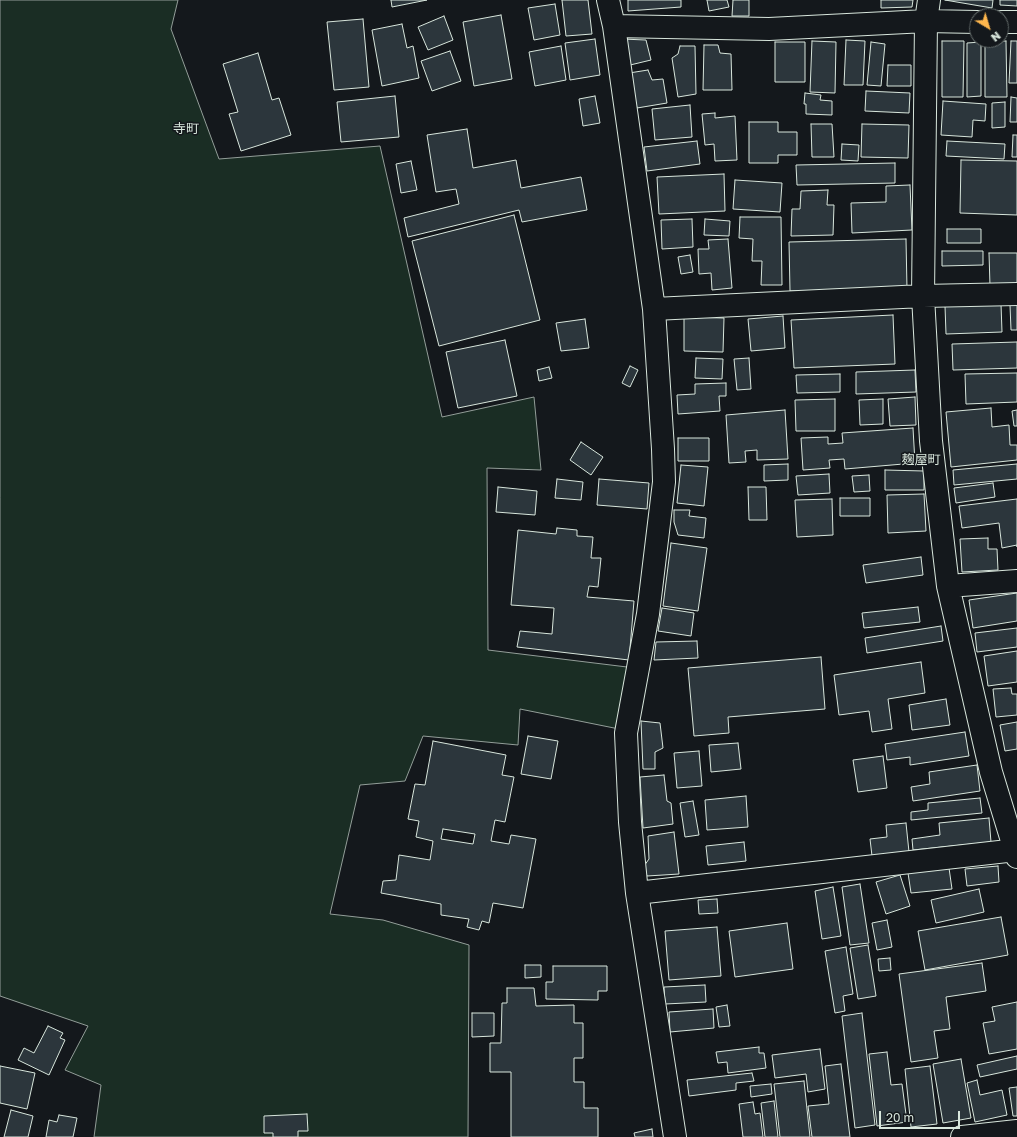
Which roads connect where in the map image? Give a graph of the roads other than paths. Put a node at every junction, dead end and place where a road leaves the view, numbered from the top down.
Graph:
1 (608, 0) edge
2 (929, 0) edge
3 (926, 21) junction
4 (969, 22) edge
5 (614, 26) junction
6 (1017, 294) edge
7 (923, 296) junction
8 (654, 308) junction
9 (1017, 581) edge
10 (948, 586) junction
11 (1016, 852) edge
12 (637, 893) junction
13 (1017, 1130) edge
14 (675, 1137) edge
15 (962, 1137) edge

1 - 5 street
2 - 3 street
3 - 4 street
3 - 5 street
3 - 7 street
5 - 8 street
6 - 7 street
7 - 8 street
7 - 10 street
8 - 12 street
9 - 10 street
10 - 11 street
11 - 12 street
12 - 14 street
13 - 15 street

